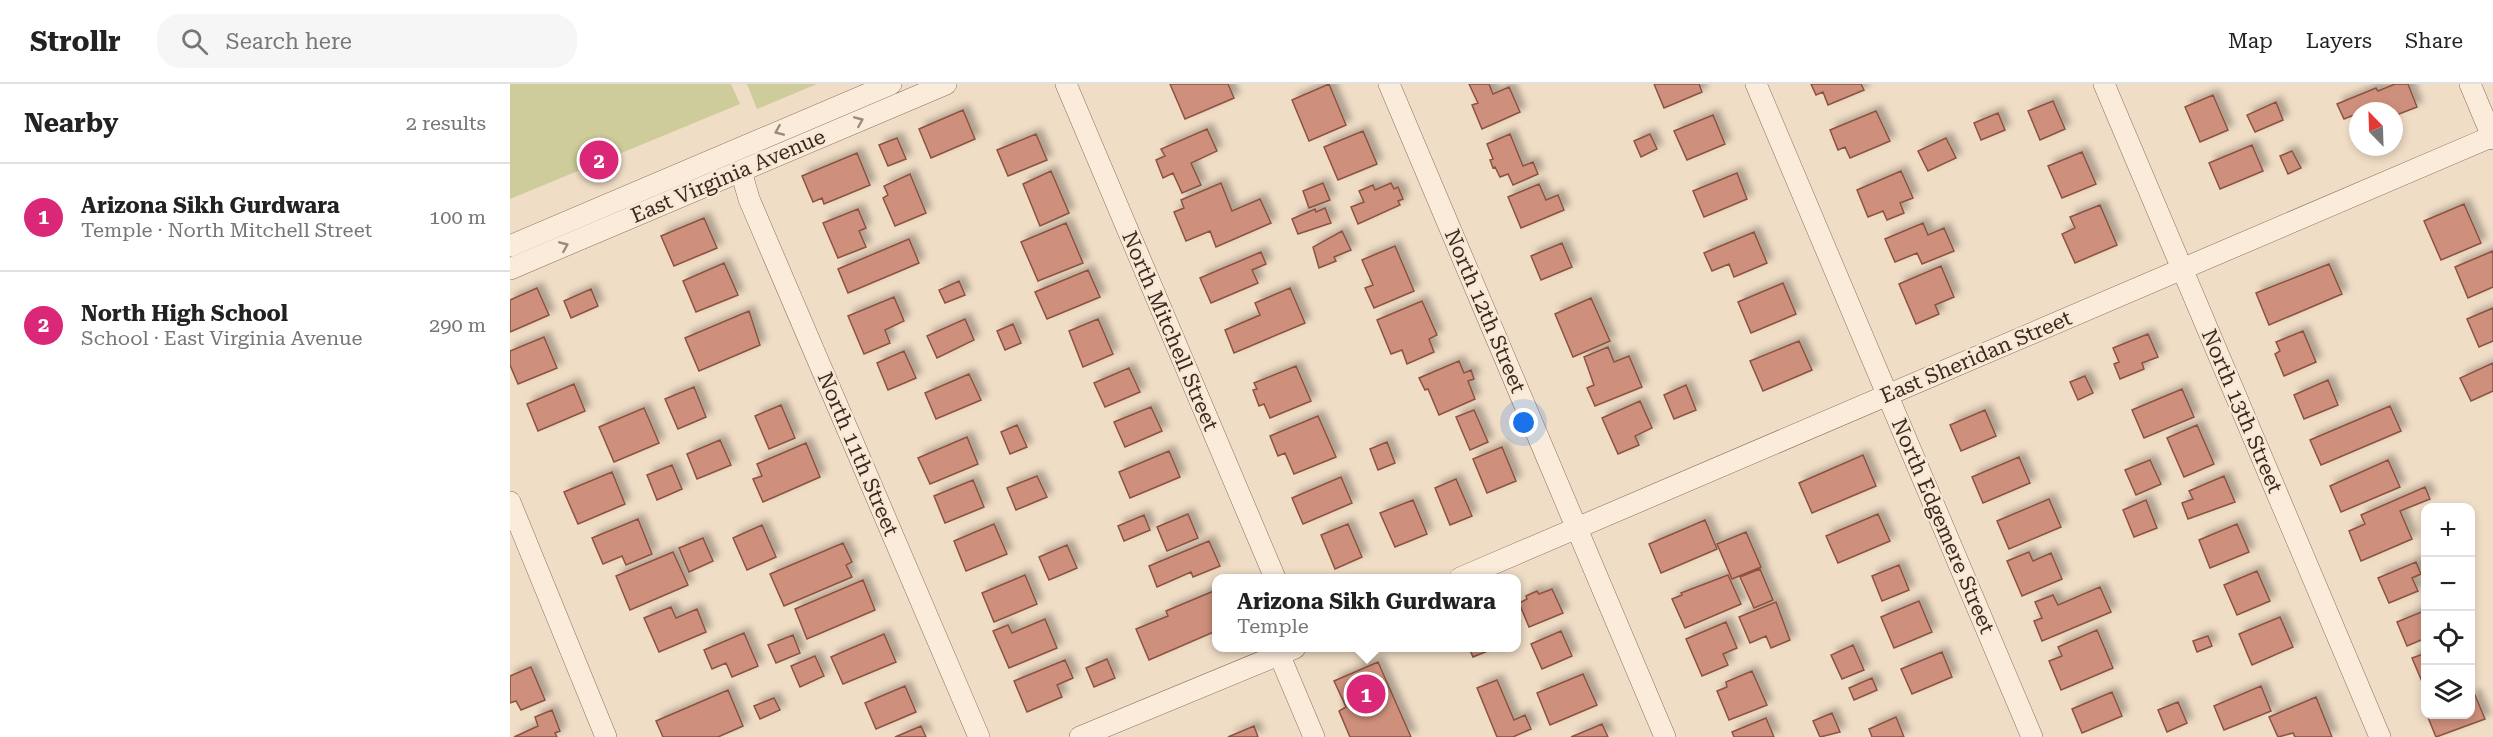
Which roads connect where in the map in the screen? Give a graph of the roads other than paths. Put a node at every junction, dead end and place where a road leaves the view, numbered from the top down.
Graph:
1 (891, 84) edge
2 (946, 84) edge
3 (1066, 84) edge
4 (1389, 84) edge
5 (1756, 84) edge
6 (2104, 84) edge
7 (2470, 84) edge
8 (2493, 137) edge
9 (741, 171) junction
10 (510, 246) edge
11 (2181, 268) junction
12 (510, 269) edge
13 (1888, 395) junction
14 (510, 502) edge
15 (1578, 528) junction
16 (1273, 574) edge
17 (1472, 574) edge
18 (1285, 652) edge
19 (1287, 652) edge
20 (606, 737) edge
21 (979, 737) edge
22 (1080, 737) edge
23 (1314, 737) edge
24 (1665, 737) edge
25 (2032, 737) edge
26 (2380, 737) edge

1 -> 10 street, East Virginia Avenue
9 -> 2 street, East Virginia Avenue
3 - 16 street, North Mitchell Street
4 - 15 street, North 12th Street
5 - 13 street, North Edgemere Street
6 - 11 street, North 13th Street
7 - 8 street
8 - 11 street, East Sheridan Street
12 -> 9 street, East Virginia Avenue
9 - 21 street, North 11th Street
11 - 13 street, East Sheridan Street
11 - 26 street, North 13th Street
13 - 15 street, East Sheridan Street
13 - 25 street, North Edgemere Street
14 - 20 street
15 - 17 street, East Sheridan Street
15 - 24 street, North 12th Street
18 - 22 street
19 - 23 street

